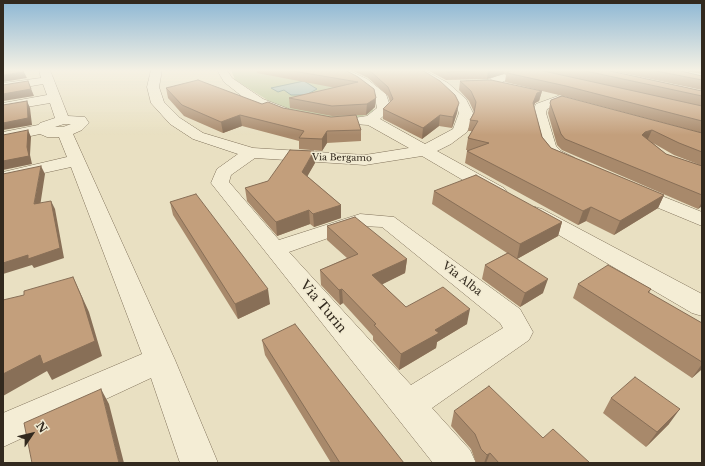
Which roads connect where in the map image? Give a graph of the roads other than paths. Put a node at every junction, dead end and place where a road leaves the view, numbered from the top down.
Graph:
1 (52, 92) edge
2 (155, 92) edge
3 (244, 92) edge
4 (375, 92) edge
5 (450, 92) edge
6 (535, 95) edge
7 (54, 98) junction
8 (3, 107) edge
9 (296, 116) edge
10 (371, 120) junction
11 (347, 121) edge
12 (57, 127) junction
13 (3, 137) edge
14 (423, 151) junction
15 (251, 153) junction
16 (77, 160) junction
17 (584, 168) edge
18 (3, 177) edge
19 (620, 184) edge
20 (702, 220) edge
21 (274, 249) junction
22 (702, 306) edge
23 (160, 360) junction
24 (407, 406) junction
25 (3, 430) edge
26 (199, 463) edge
27 (457, 463) edge

1 - 7 street
2 - 15 street, Via Bergamo
3 - 9 street
4 - 10 street
5 - 14 street, Via Bergamo
6 - 17 street
7 - 8 street
7 - 12 street
10 - 11 street
10 - 14 street
12 - 13 street
12 - 16 street
14 - 15 street, Via Bergamo
14 - 22 street
15 - 21 street, Via Turin
16 - 18 street
16 - 23 street
19 - 20 street
21 - 24 street, Via Turin
21 - 24 street, Via Alba
23 - 25 street
23 - 26 street
24 - 27 street, Via Turin

